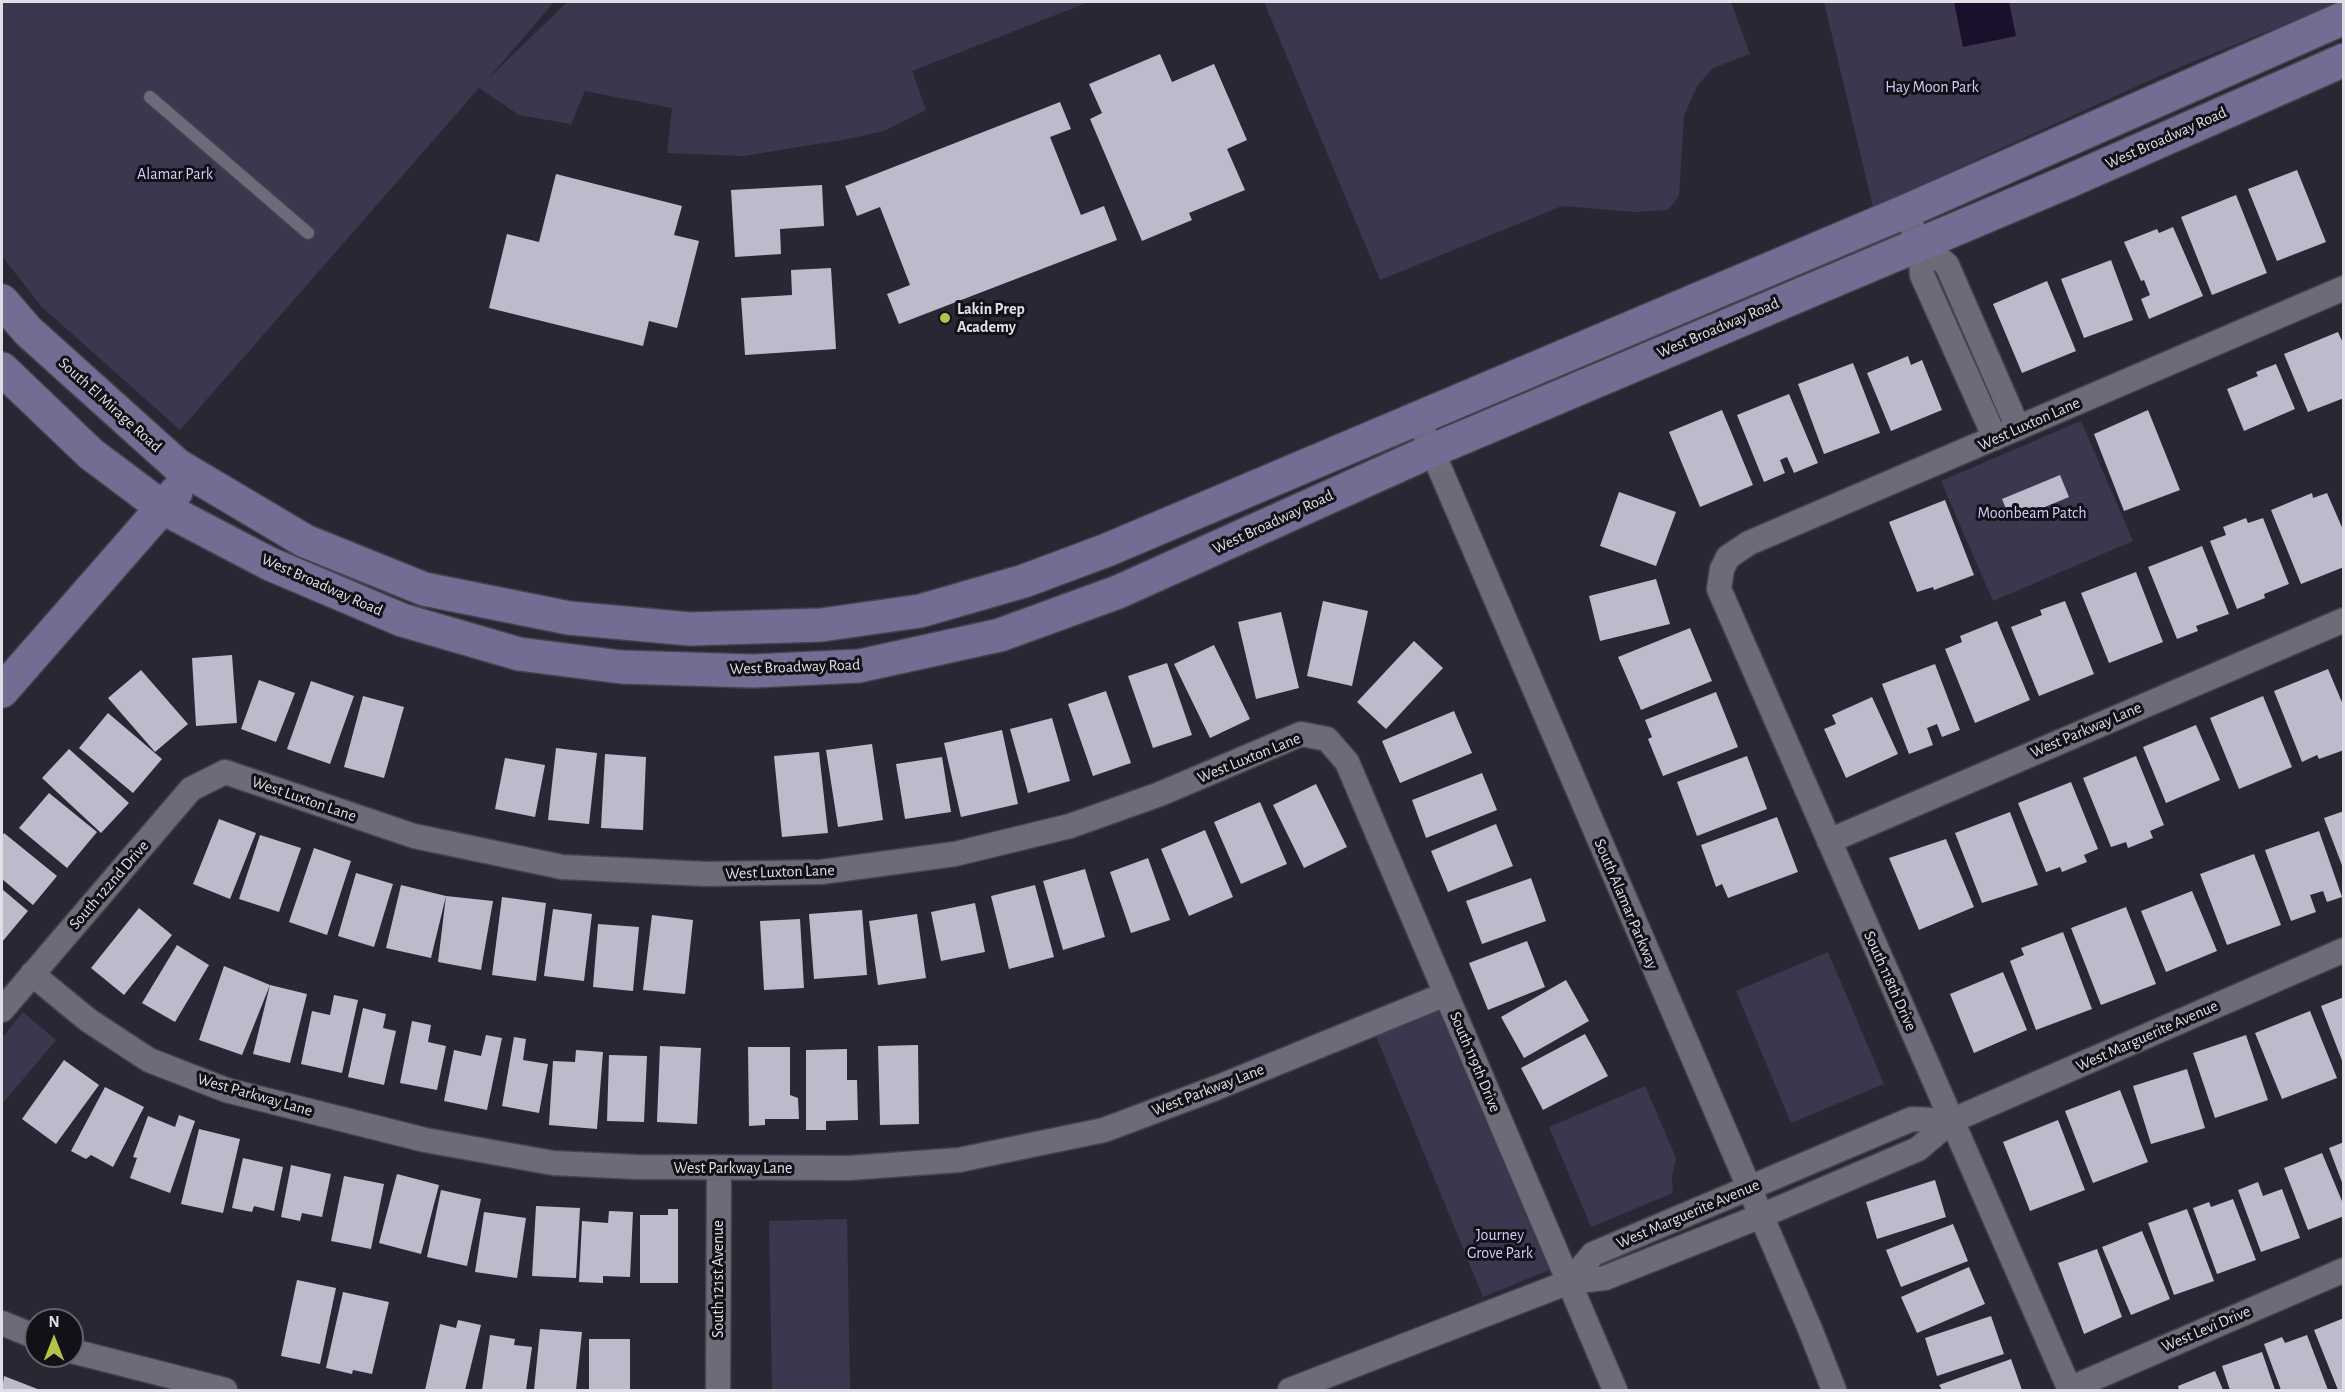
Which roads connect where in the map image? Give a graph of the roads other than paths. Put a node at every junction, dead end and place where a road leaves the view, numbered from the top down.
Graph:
1 (2343, 18) edge
2 (2343, 60) edge
3 (150, 97) dead end
4 (1904, 212) junction
5 (308, 233) dead end
6 (1920, 242) junction
7 (2343, 288) edge
8 (2, 301) edge
9 (2, 369) edge
10 (1418, 418) junction
11 (2018, 428) junction
12 (1995, 438) junction
13 (1431, 451) junction
14 (191, 474) junction
15 (163, 508) junction
16 (1722, 569) joint
17 (2343, 620) edge
18 (2, 691) edge
19 (1327, 739) joint
20 (225, 772) joint
21 (1829, 841) junction
22 (2343, 950) edge
23 (32, 974) junction
24 (1446, 994) junction
25 (2, 1010) edge
26 (1952, 1121) junction
27 (719, 1168) junction
28 (1749, 1188) junction
29 (1761, 1216) junction
30 (2343, 1269) edge
31 (1569, 1282) junction
32 (2, 1323) edge
33 (24, 1332) edge
34 (84, 1354) edge
35 (225, 1390) edge
36 (718, 1390) edge
37 (1290, 1390) edge
38 (1615, 1390) edge
39 (1834, 1390) edge
40 (2070, 1390) edge

1 - 4 main road, West Broadway Road
2 - 6 main road, West Broadway Road
3 - 5 lane
4 - 6 street
4 - 10 main road, West Broadway Road
6 - 11 street
6 - 12 street
6 - 13 main road, West Broadway Road
7 - 11 street, West Luxton Lane
8 - 14 main road, South El Mirage Road
9 - 15 main road
10 - 13 street, South Alamar Parkway
10 - 14 main road, West Broadway Road
11 - 12 street, West Luxton Lane
12 - 16 street, West Luxton Lane
13 - 15 main road, West Broadway Road
13 - 28 street, South Alamar Parkway
14 - 15 main road
15 - 18 main road
16 - 21 street, South 118th Drive
17 - 21 street, West Parkway Lane
19 - 20 street, West Luxton Lane
19 - 24 street, South 119th Drive
20 - 23 street, South 122nd Drive
21 - 26 street, South 118th Drive
22 - 26 street, West Marguerite Avenue
23 - 25 street, South 122nd Drive
23 - 27 street, West Parkway Lane
24 - 27 street, West Parkway Lane
24 - 31 street, South 119th Drive
26 - 28 street, West Marguerite Avenue
26 - 29 street, West Marguerite Avenue
26 - 40 street, South 118th Drive
27 - 36 street, South 121st Avenue
28 - 29 street, South Alamar Parkway
28 - 31 street, West Marguerite Avenue
29 - 31 street, West Marguerite Avenue
29 - 39 street, South Alamar Parkway
30 - 40 street, West Levi Drive
31 - 37 street, West Marguerite Avenue
31 - 38 street, South 119th Drive
32 - 33 street
34 - 35 street

